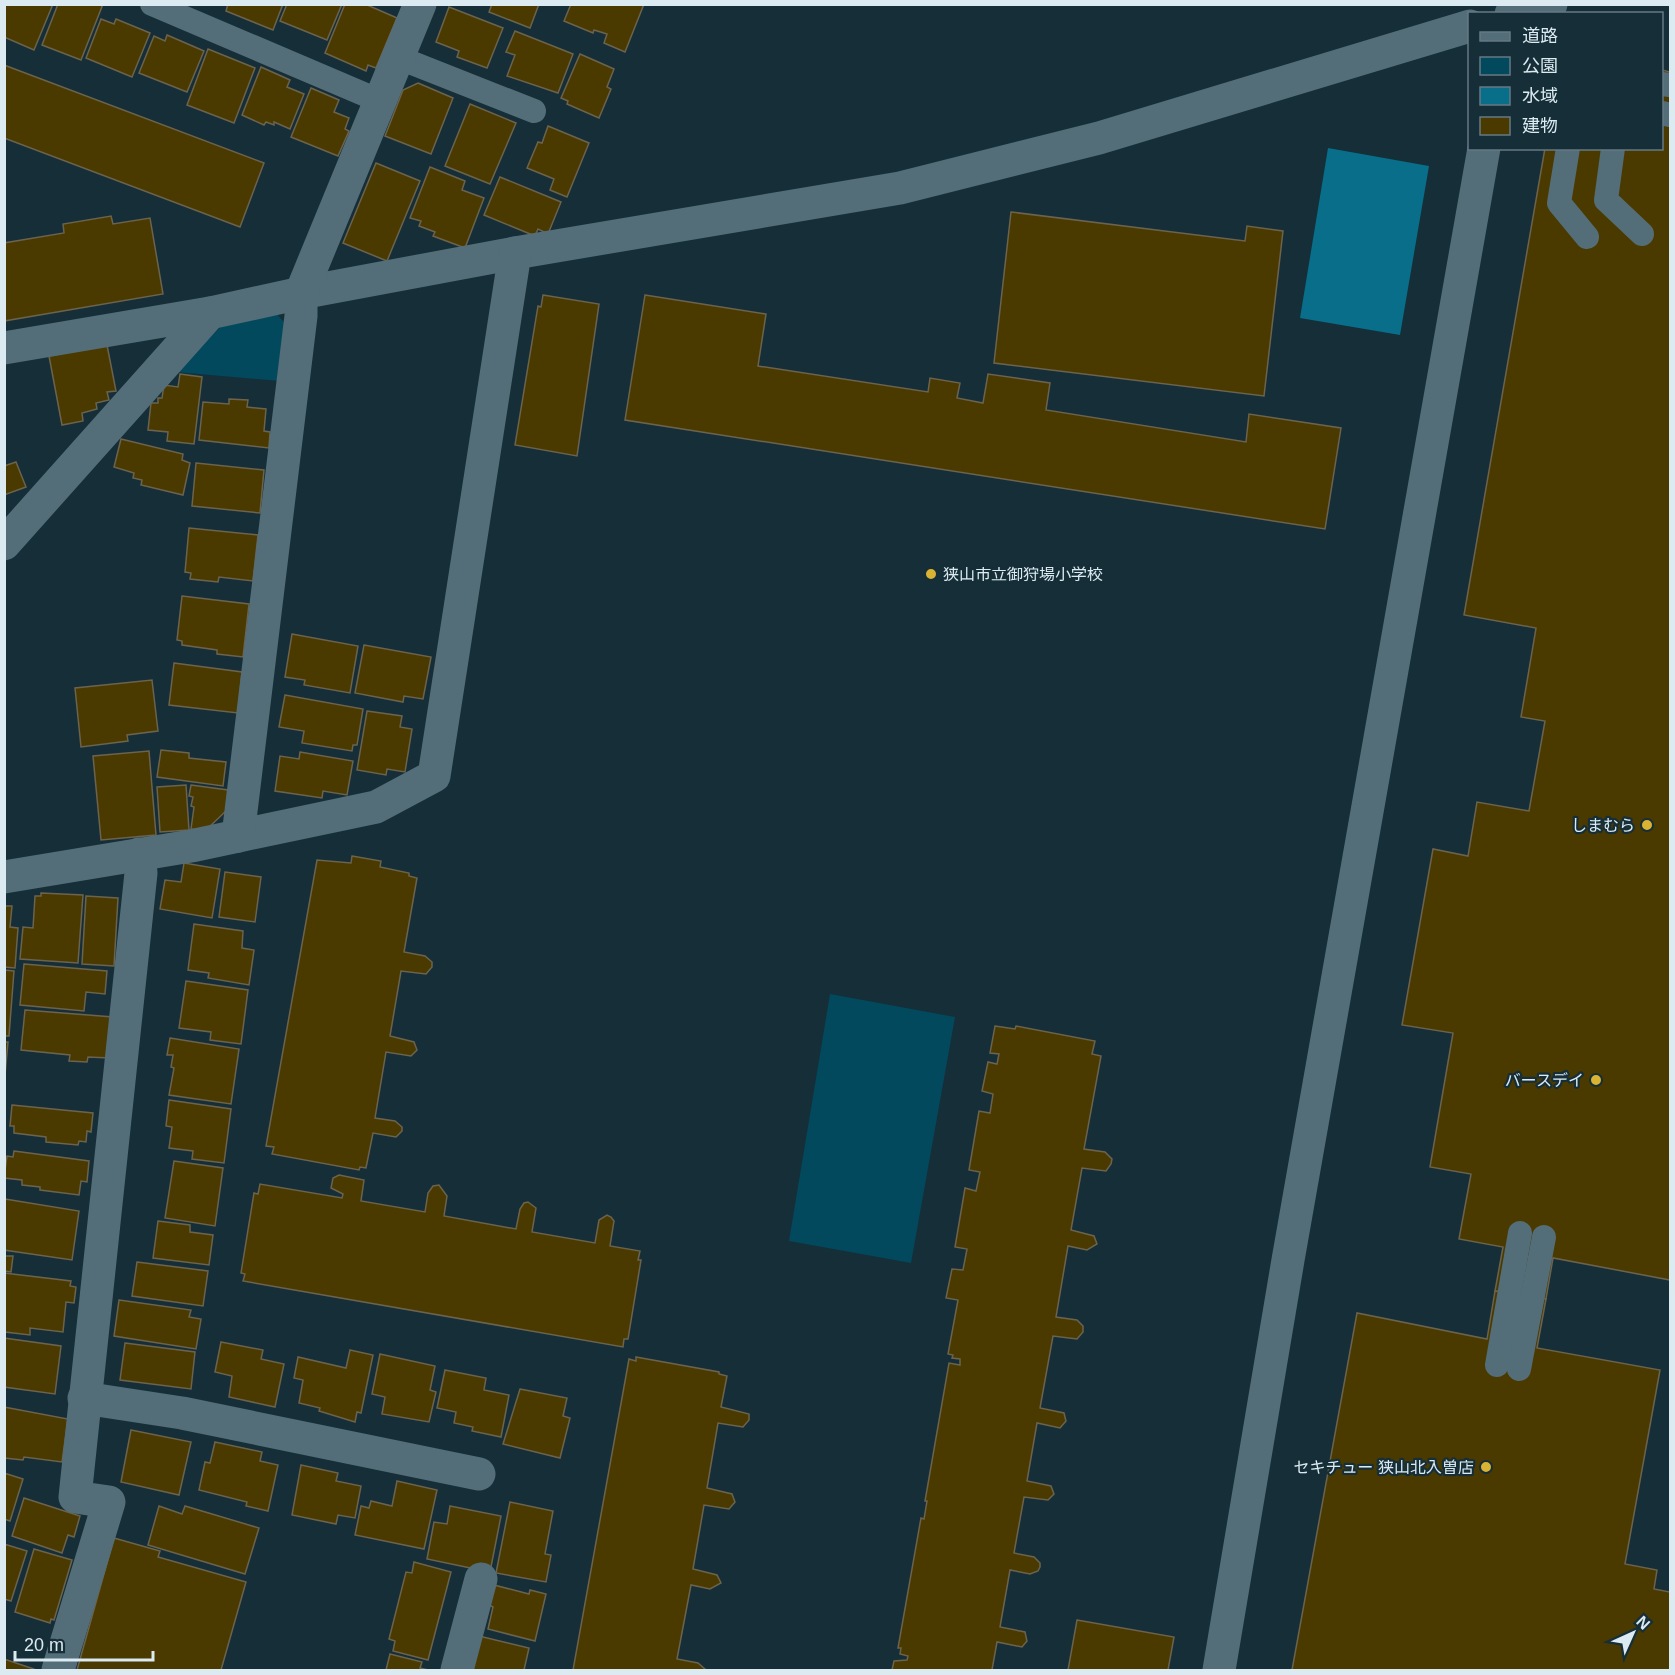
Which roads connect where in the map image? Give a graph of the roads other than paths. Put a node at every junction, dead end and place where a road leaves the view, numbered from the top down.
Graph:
1 (152, 4) edge
2 (420, 4) edge
3 (1551, 4) edge
4 (1519, 12) edge
5 (1468, 27) edge
6 (397, 57) junction
7 (380, 101) junction
8 (534, 111) dead end
9 (1484, 150) edge
10 (1568, 150) edge
11 (1613, 150) edge
12 (1642, 234) dead end
13 (1587, 237) dead end
14 (515, 253) junction
15 (301, 293) junction
16 (210, 313) junction
17 (4, 348) edge
18 (4, 544) edge
19 (238, 836) junction
20 (139, 854) junction
21 (4, 877) edge
22 (1532, 1235) dead end
23 (1508, 1367) dead end
24 (84, 1398) junction
25 (479, 1474) dead end
26 (481, 1579) dead end
27 (58, 1671) edge
28 (457, 1671) edge
29 (1219, 1671) edge

1 - 7 lane
2 - 6 street
3 - 4 street
5 - 14 street
6 - 7 street
6 - 8 lane
7 - 15 street
9 - 29 street
10 - 13 lane
11 - 12 lane
14 - 15 street
14 - 19 street
15 - 16 street
15 - 19 street
16 - 17 street
16 - 18 street
19 - 20 street
20 - 21 street
20 - 24 street
22 - 23 lane
24 - 25 street
24 - 27 street
26 - 28 street

